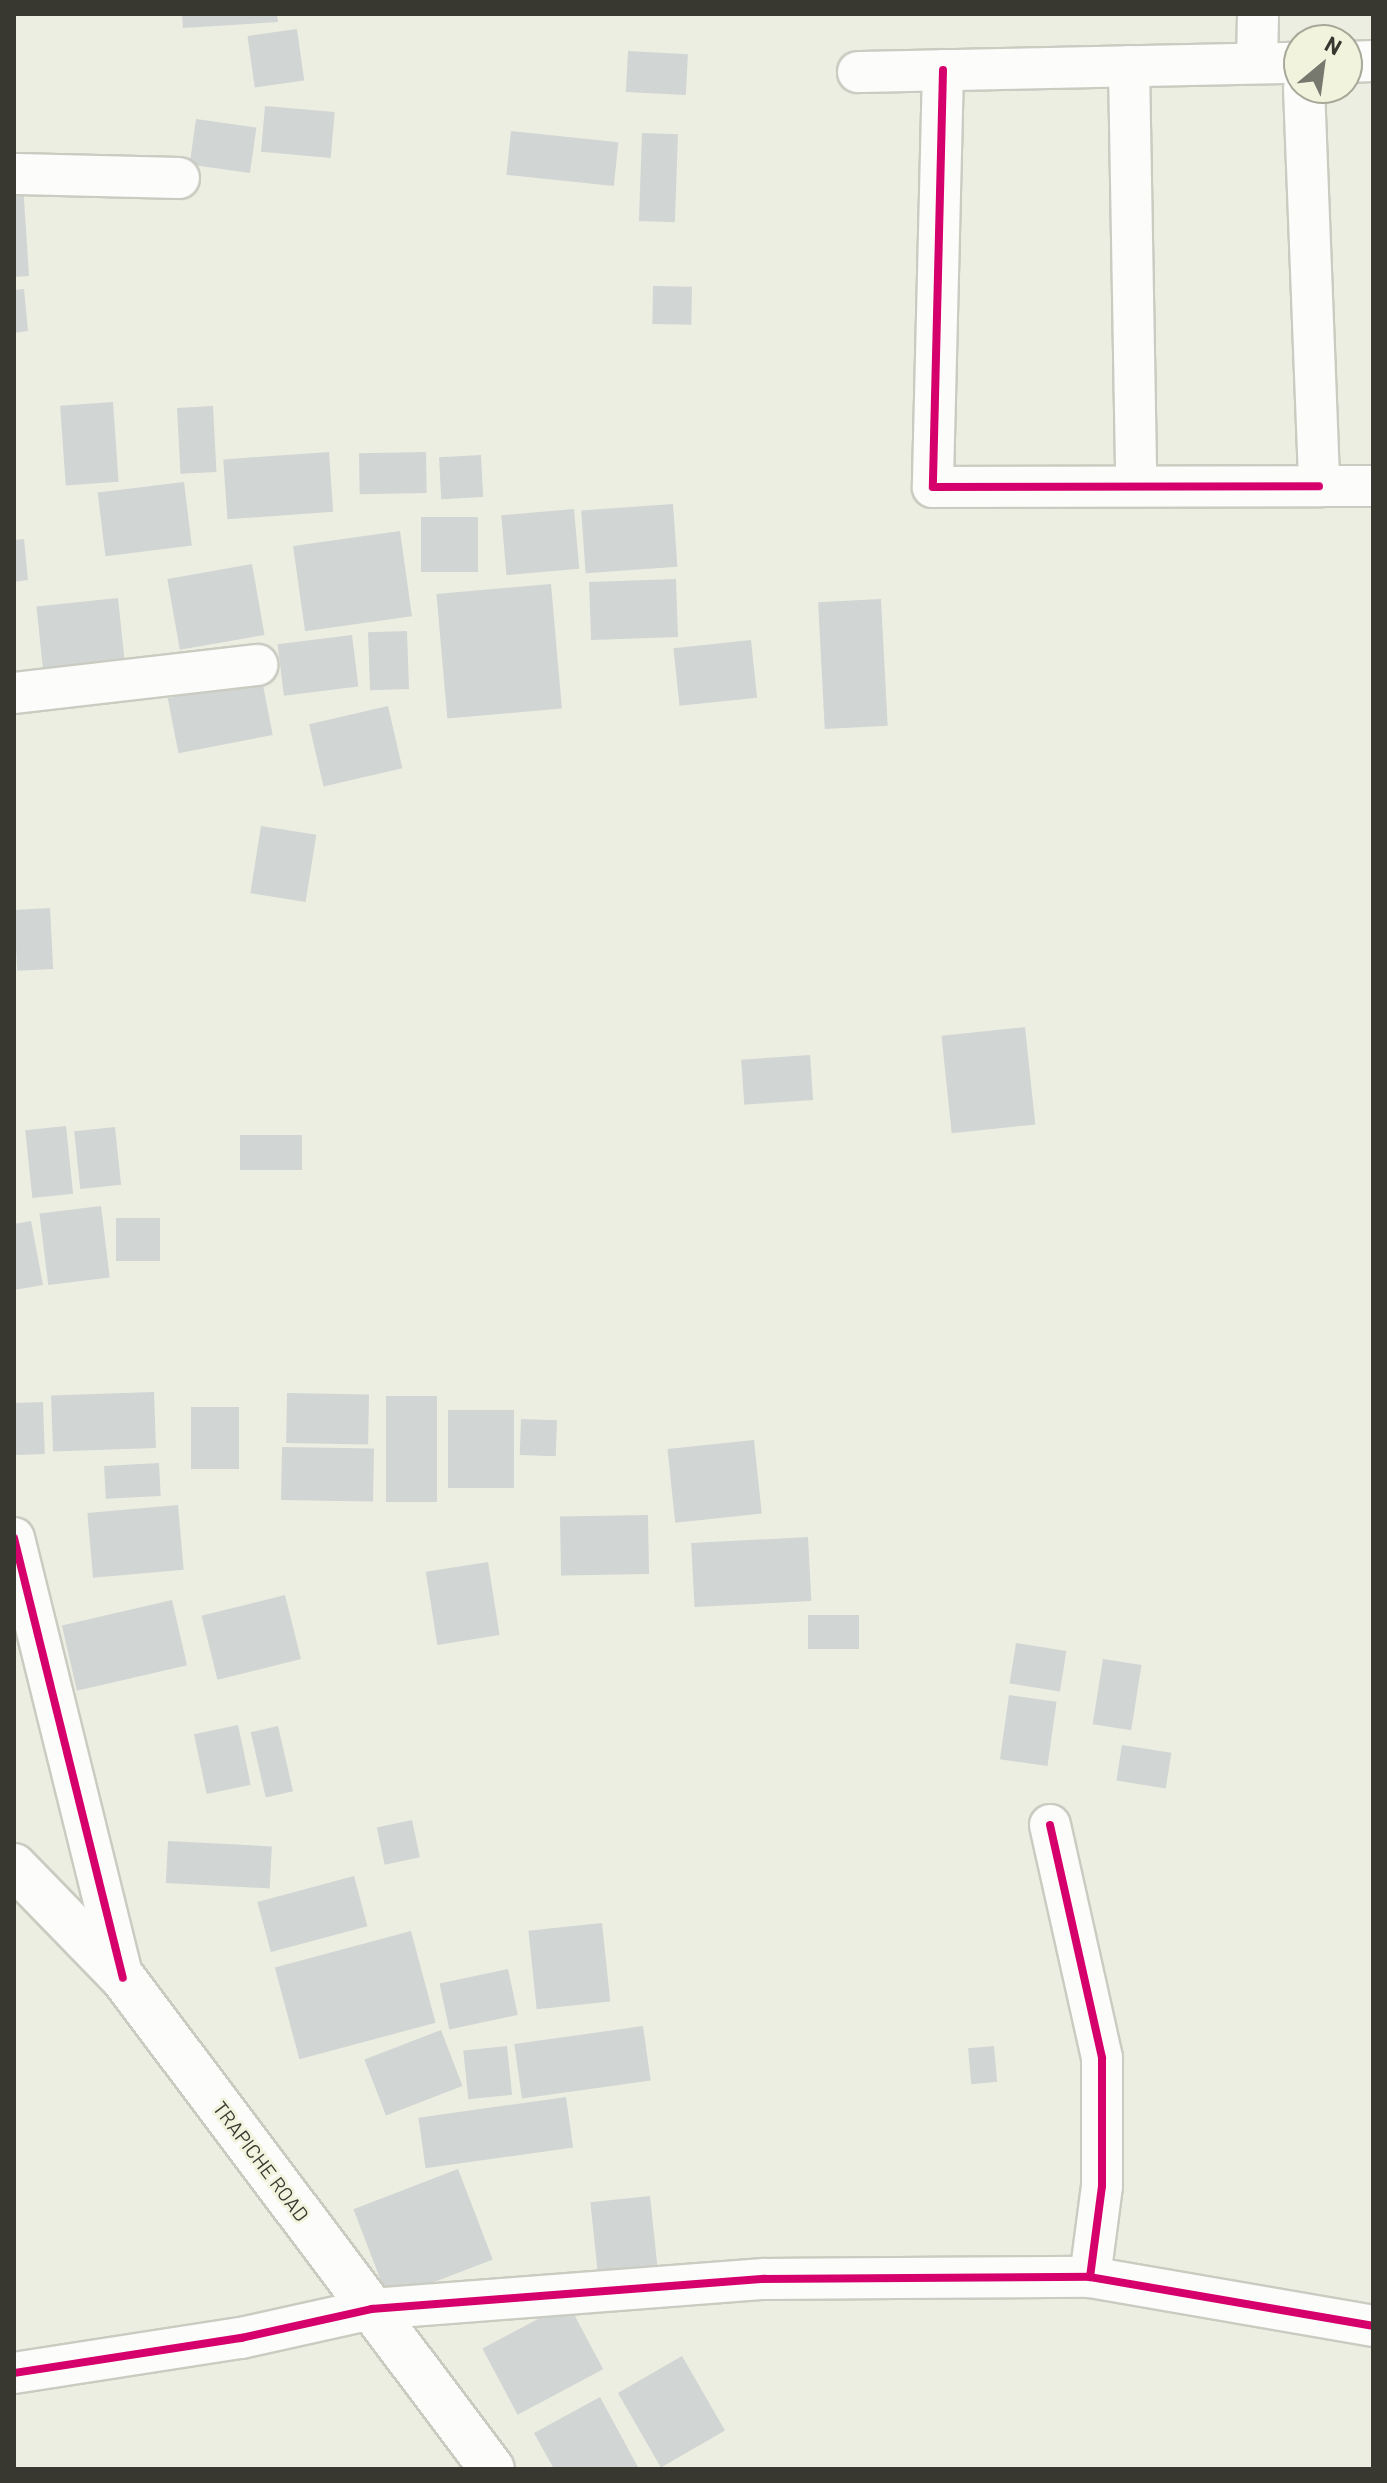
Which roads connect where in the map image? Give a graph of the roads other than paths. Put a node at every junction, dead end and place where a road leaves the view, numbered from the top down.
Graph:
1 (1258, 14) edge
2 (1257, 63) junction
3 (1283, 63) edge
4 (1129, 66) junction
5 (943, 70) junction
6 (858, 72) dead end
7 (1305, 104) edge
8 (14, 174) edge
9 (179, 178) dead end
10 (1136, 486) junction
11 (1319, 486) junction
12 (1373, 486) edge
13 (257, 665) dead end
14 (14, 693) edge
15 (14, 1538) edge
16 (1050, 1825) dead end
17 (14, 1866) edge
18 (123, 1978) junction
19 (1090, 2277) junction
20 (372, 2309) junction
21 (1373, 2326) edge
22 (14, 2373) edge
23 (492, 2469) edge

1 - 2 street
2 - 3 street
2 - 4 street
4 - 5 street
4 - 10 street
5 - 6 street
5 - 10 street
7 - 11 street
8 - 9 street
10 - 11 street
11 - 12 street
13 - 14 street
15 - 18 street
16 - 19 street
17 - 18 street, TRAPICHE ROAD
18 - 20 street, TRAPICHE ROAD
19 - 20 street
19 - 21 street
20 - 22 street
20 - 23 street, TRAPICHE ROAD

